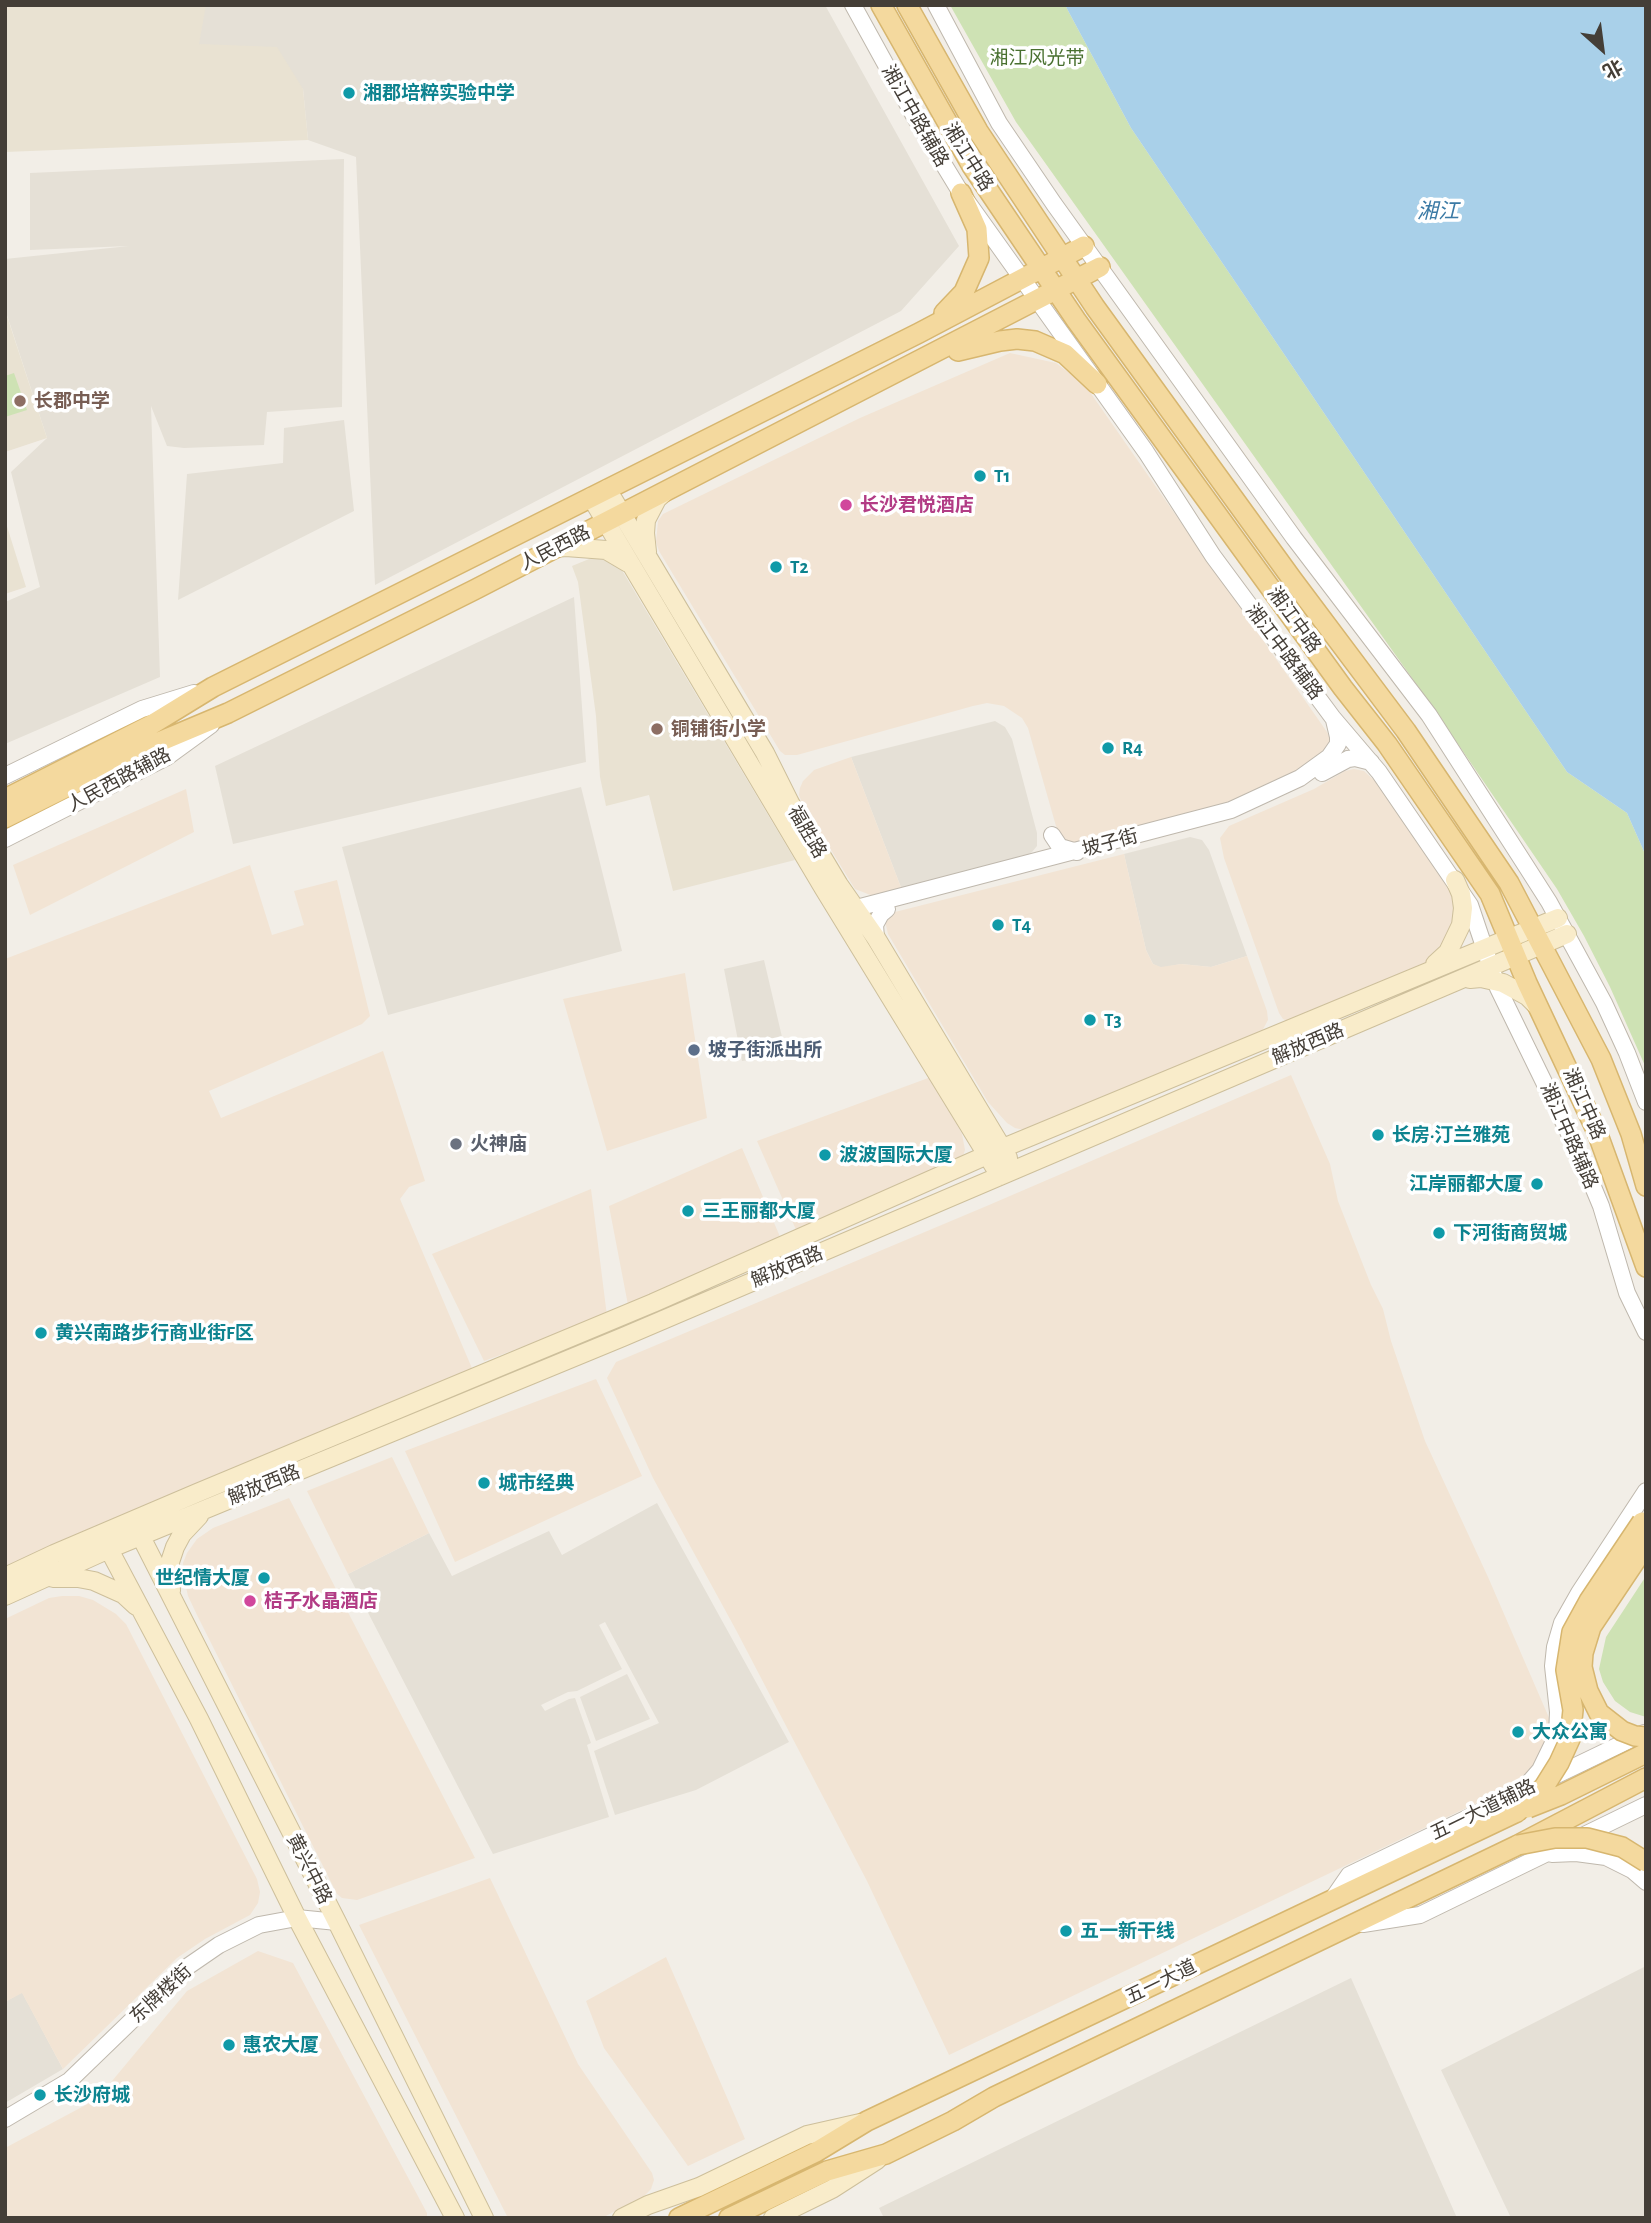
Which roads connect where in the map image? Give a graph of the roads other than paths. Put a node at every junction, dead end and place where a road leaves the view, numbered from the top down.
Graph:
1 (853, 5) edge
2 (881, 5) edge
3 (907, 5) edge
4 (936, 5) edge
5 (961, 192) junction
6 (1084, 246) junction
7 (1062, 258) junction
8 (1100, 267) junction
9 (1041, 269) junction
10 (1021, 279) junction
11 (1077, 279) junction
12 (1056, 291) junction
13 (1037, 301) junction
14 (919, 333) junction
15 (901, 370) junction
16 (1097, 384) junction
17 (665, 492) junction
18 (599, 493) junction
19 (614, 518) junction
20 (555, 548) junction
21 (641, 563) junction
22 (213, 687) junction
23 (228, 713) junction
24 (1333, 718) junction
25 (1371, 762) junction
26 (5, 776) edge
27 (5, 799) edge
28 (5, 818) edge
29 (5, 839) edge
30 (1077, 852) junction
31 (1031, 863) junction
32 (1455, 880) junction
33 (860, 912) junction
34 (1558, 918) junction
35 (1567, 934) junction
36 (1539, 936) junction
37 (876, 938) junction
38 (1512, 946) junction
39 (1485, 947) junction
40 (1424, 972) junction
41 (1493, 973) junction
42 (1539, 1008) junction
43 (1646, 1102) edge
44 (978, 1123) junction
45 (1042, 1132) junction
46 (995, 1151) junction
47 (962, 1166) junction
48 (1008, 1173) junction
49 (1646, 1186) edge
50 (1646, 1267) edge
51 (1646, 1332) edge
52 (1646, 1491) edge
53 (208, 1508) junction
54 (1644, 1519) edge
55 (137, 1528) junction
56 (105, 1542) junction
57 (1646, 1545) edge
58 (5, 1577) edge
59 (35, 1582) junction
60 (5, 1596) edge
61 (173, 1601) junction
62 (143, 1614) junction
63 (1646, 1735) edge
64 (1646, 1753) edge
65 (1646, 1778) edge
66 (1519, 1792) junction
67 (1646, 1804) edge
68 (1517, 1812) junction
69 (1518, 1845) junction
70 (1543, 1855) junction
71 (1646, 1862) edge
72 (1646, 1882) edge
73 (1331, 1900) junction
74 (297, 1918) junction
75 (337, 1922) junction
76 (1347, 1927) junction
77 (5, 2119) edge
78 (867, 2121) junction
79 (886, 2154) junction
80 (455, 2218) edge
81 (484, 2218) edge
82 (622, 2218) edge
83 (679, 2218) edge
84 (729, 2218) edge
85 (773, 2218) edge

1 - 5 street, 湘江中路辅路
2 - 9 main road, 湘江中路
3 - 7 main road, 湘江中路
4 - 6 street
5 - 10 street, 湘江中路辅路
5 - 14 main road
6 - 7 main road, 人民西路
6 - 8 street
7 - 9 main road, 人民西路
7 - 11 main road, 湘江中路
8 - 11 main road, 人民西路
8 - 34 street
9 - 10 main road, 人民西路
9 - 12 main road, 湘江中路
10 - 13 street, 湘江中路辅路
10 - 14 main road, 人民西路
11 - 12 main road, 人民西路
11 - 36 main road, 湘江中路
12 - 13 main road, 人民西路
12 - 38 main road, 湘江中路
13 - 15 main road, 人民西路
13 - 16 street, 湘江中路辅路
14 - 18 main road, 人民西路
15 - 16 main road
15 - 17 main road, 人民西路
16 - 24 street, 湘江中路辅路
17 - 19 main road, 人民西路
17 - 21 main road
18 - 19 main road, 福胜路
18 - 22 main road, 人民西路
19 - 20 main road, 人民西路
19 - 21 main road, 福胜路
20 - 21 main road
20 - 23 main road, 人民西路
21 - 33 main road, 福胜路
21 - 33 main road, 福胜路
22 - 26 street
22 - 27 main road, 人民西路
23 - 28 main road, 人民西路
23 - 29 street, 人民西路辅路
24 - 25 street, 湘江中路辅路
24 - 30 street, 坡子街
25 - 32 street, 湘江中路辅路
25 - 33 street, 坡子街
30 - 31 street, 坡子街
30 - 31 street
31 - 33 street, 坡子街
32 - 39 street, 湘江中路辅路
32 - 40 main road
33 - 37 main road, 福胜路
33 - 37 street
33 - 44 main road, 福胜路
34 - 35 street
34 - 36 main road, 解放西路
35 - 36 main road, 解放西路
35 - 43 street
36 - 38 main road, 解放西路
36 - 49 main road, 湘江中路
37 - 44 main road, 福胜路
38 - 39 main road, 解放西路
38 - 41 main road, 解放西路
38 - 42 main road, 湘江中路
39 - 40 main road, 解放西路
39 - 41 street, 湘江中路辅路
40 - 45 main road, 解放西路
41 - 42 main road
41 - 48 main road, 解放西路
41 - 51 street, 湘江中路辅路
42 - 50 main road, 湘江中路
44 - 45 main road
44 - 46 main road, 福胜路
44 - 47 main road
45 - 46 main road, 解放西路
46 - 47 main road, 解放西路
46 - 48 main road, 福胜路
47 - 55 main road, 解放西路
48 - 53 main road, 解放西路
52 - 66 street
53 - 55 main road, 解放西路
53 - 61 main road
54 - 68 main road, bridge
55 - 56 main road, 解放西路
55 - 61 main road, 黄兴中路
56 - 58 main road, 解放西路
56 - 59 main road, 解放西路
56 - 62 main road, 黄兴中路
57 - 63 main road, bridge
59 - 60 main road, 解放西路
59 - 62 main road
61 - 75 main road, 黄兴中路
62 - 74 main road, 黄兴中路
63 - 66 street, 五一大道辅路
64 - 68 main road, 五一大道, bridge
65 - 69 main road, 五一大道, bridge
66 - 73 street, 五一大道辅路
67 - 70 street
68 - 73 main road, 五一大道
69 - 71 main road, bridge
69 - 76 main road, 五一大道
70 - 72 street
70 - 76 street
73 - 78 main road, 五一大道
74 - 75 street, 东牌楼街
74 - 77 street, 东牌楼街
74 - 80 main road, 黄兴中路
75 - 81 main road, 黄兴中路
76 - 79 main road, 五一大道
78 - 82 main road
78 - 83 main road, 五一大道
79 - 84 main road, 五一大道
79 - 85 main road, 五一大道

